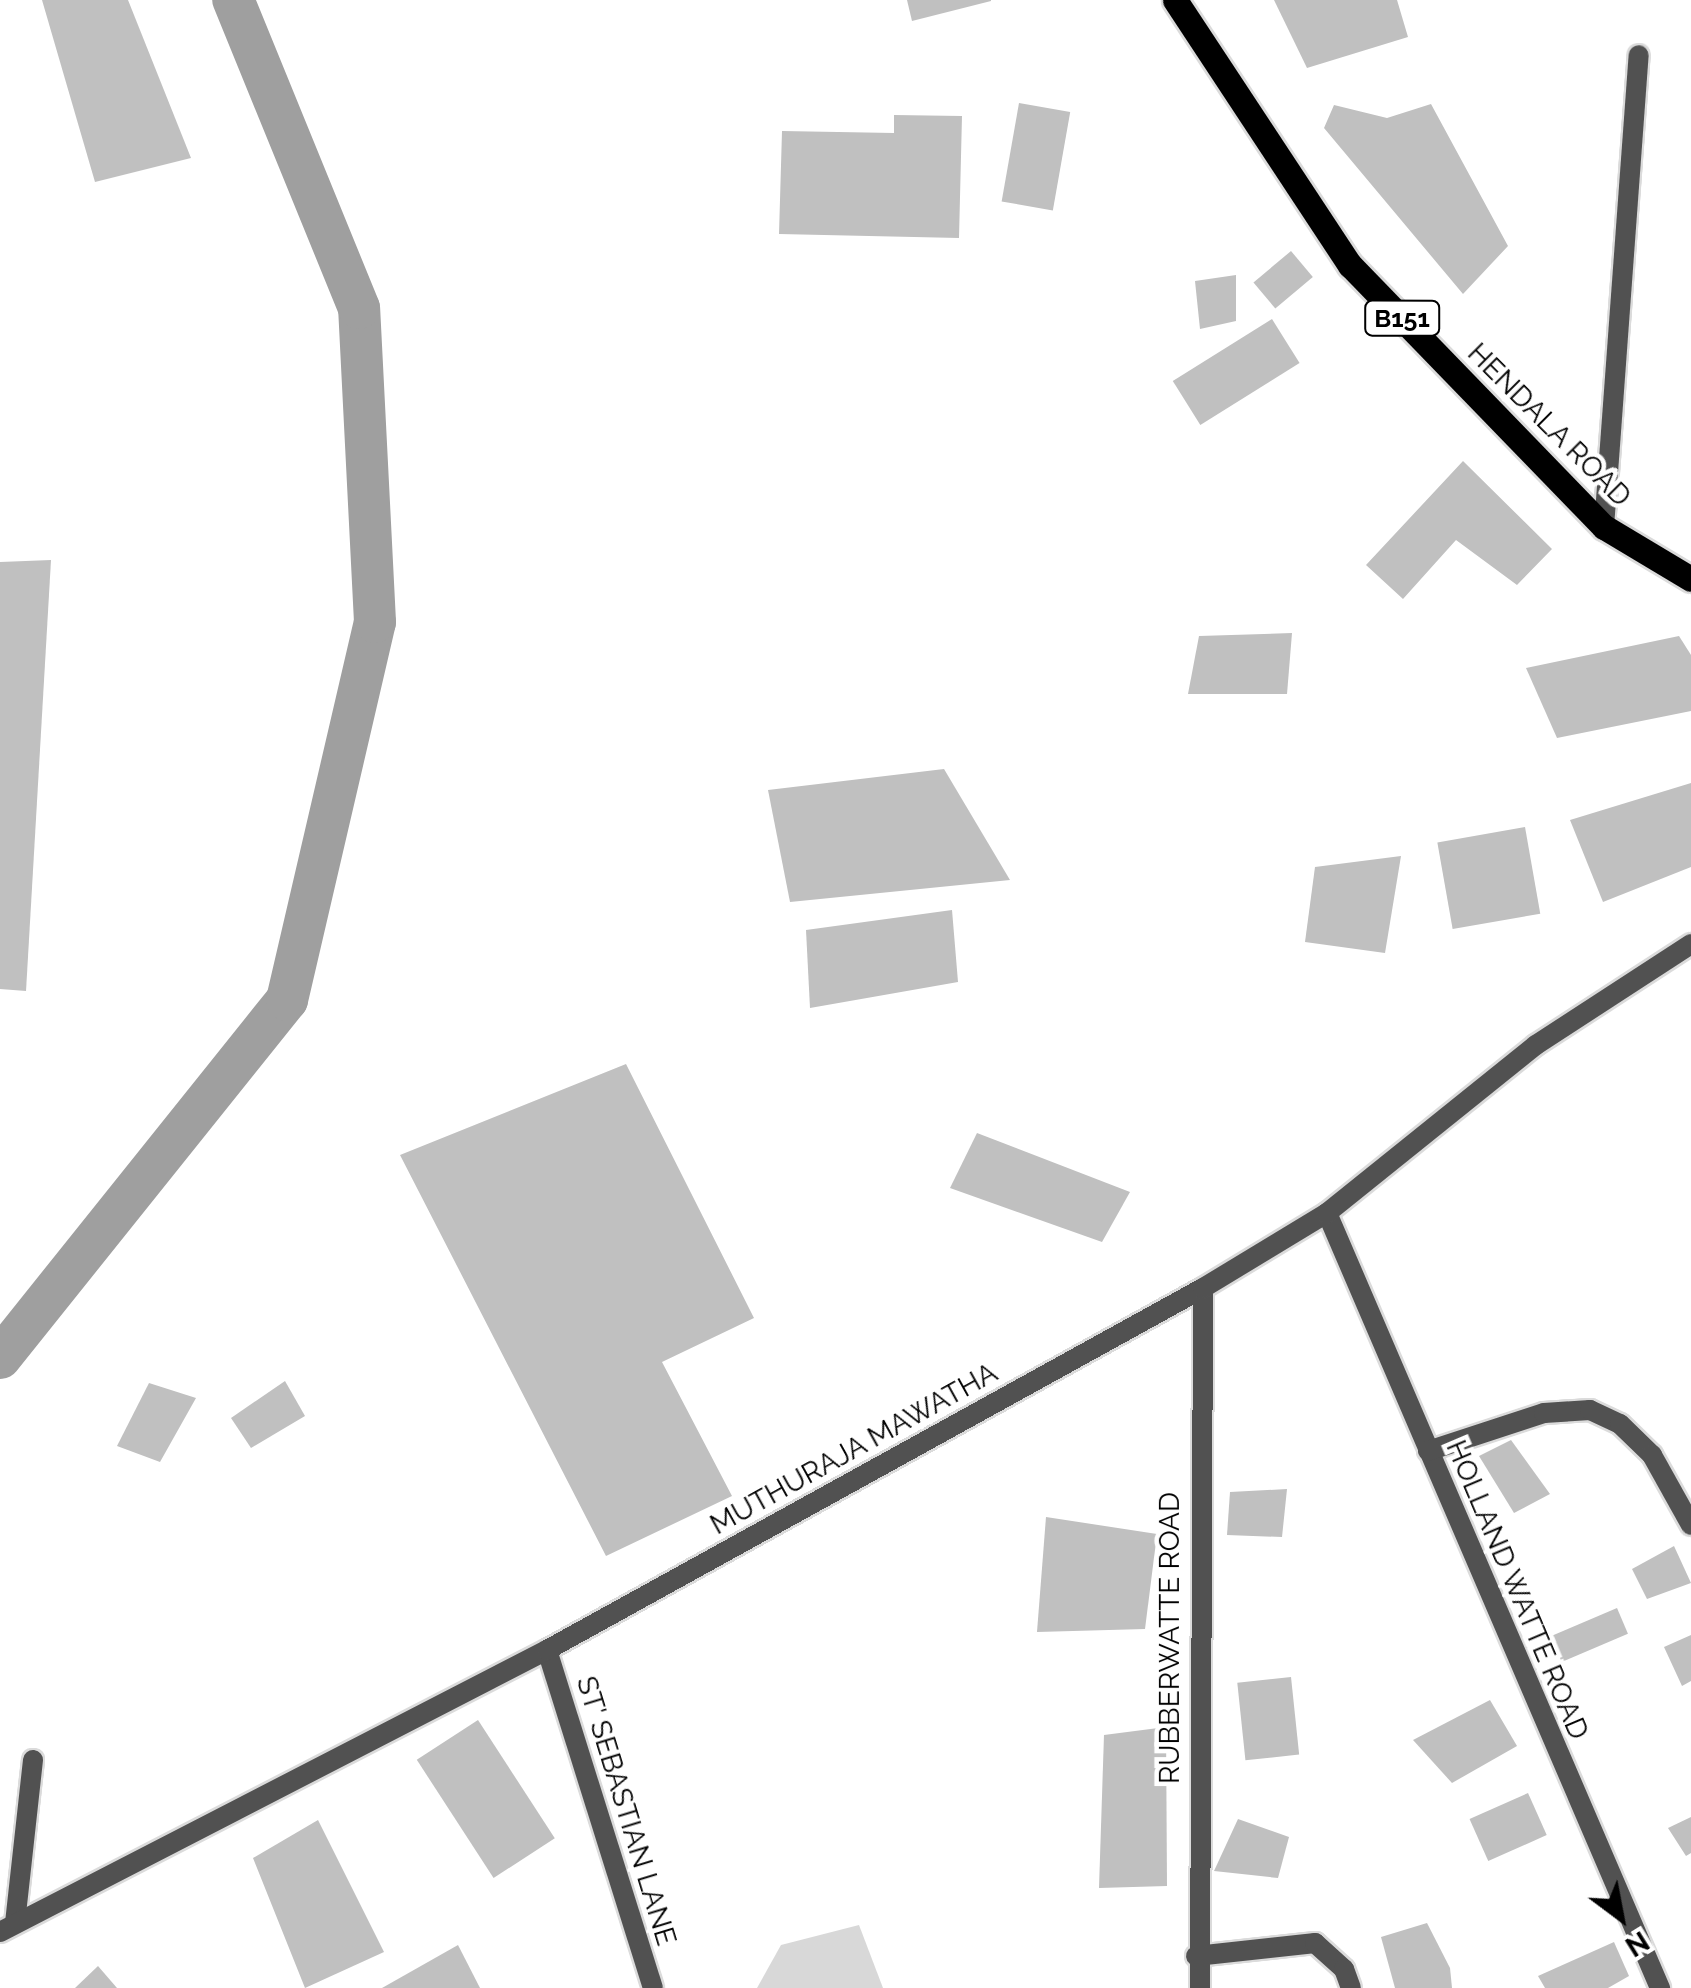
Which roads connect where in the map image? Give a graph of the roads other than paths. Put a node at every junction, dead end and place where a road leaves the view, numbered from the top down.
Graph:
1 (1175, 0) edge
2 (1639, 55) dead end
3 (1604, 528) junction
4 (1691, 579) edge
5 (1691, 944) edge
6 (1328, 1213) junction
7 (1203, 1288) junction
8 (1428, 1452) junction
9 (1691, 1525) edge
10 (547, 1650) junction
11 (33, 1760) dead end
12 (8, 1928) edge
13 (1196, 1956) junction
14 (653, 1988) edge
15 (1200, 1988) edge
16 (1351, 1988) edge
17 (1660, 1988) edge

1 - 3 main road, HENDALA ROAD / B151
2 - 3 street
3 - 4 main road, HENDALA ROAD / B151
5 - 6 street, MUTHURAJA MAWATHA
6 - 7 street, MUTHURAJA MAWATHA
6 - 8 street, HOLLAND WATTE ROAD
7 - 10 street, MUTHURAJA MAWATHA
7 - 13 street, RUBBERWATTE ROAD
8 - 9 street
8 - 17 street, HOLLAND WATTE ROAD
10 - 12 street, MUTHURAJA MAWATHA
10 - 14 street, ST' SEBASTIAN LANE
11 - 12 street
13 - 15 street, RUBBERWATTE ROAD
13 - 16 street

